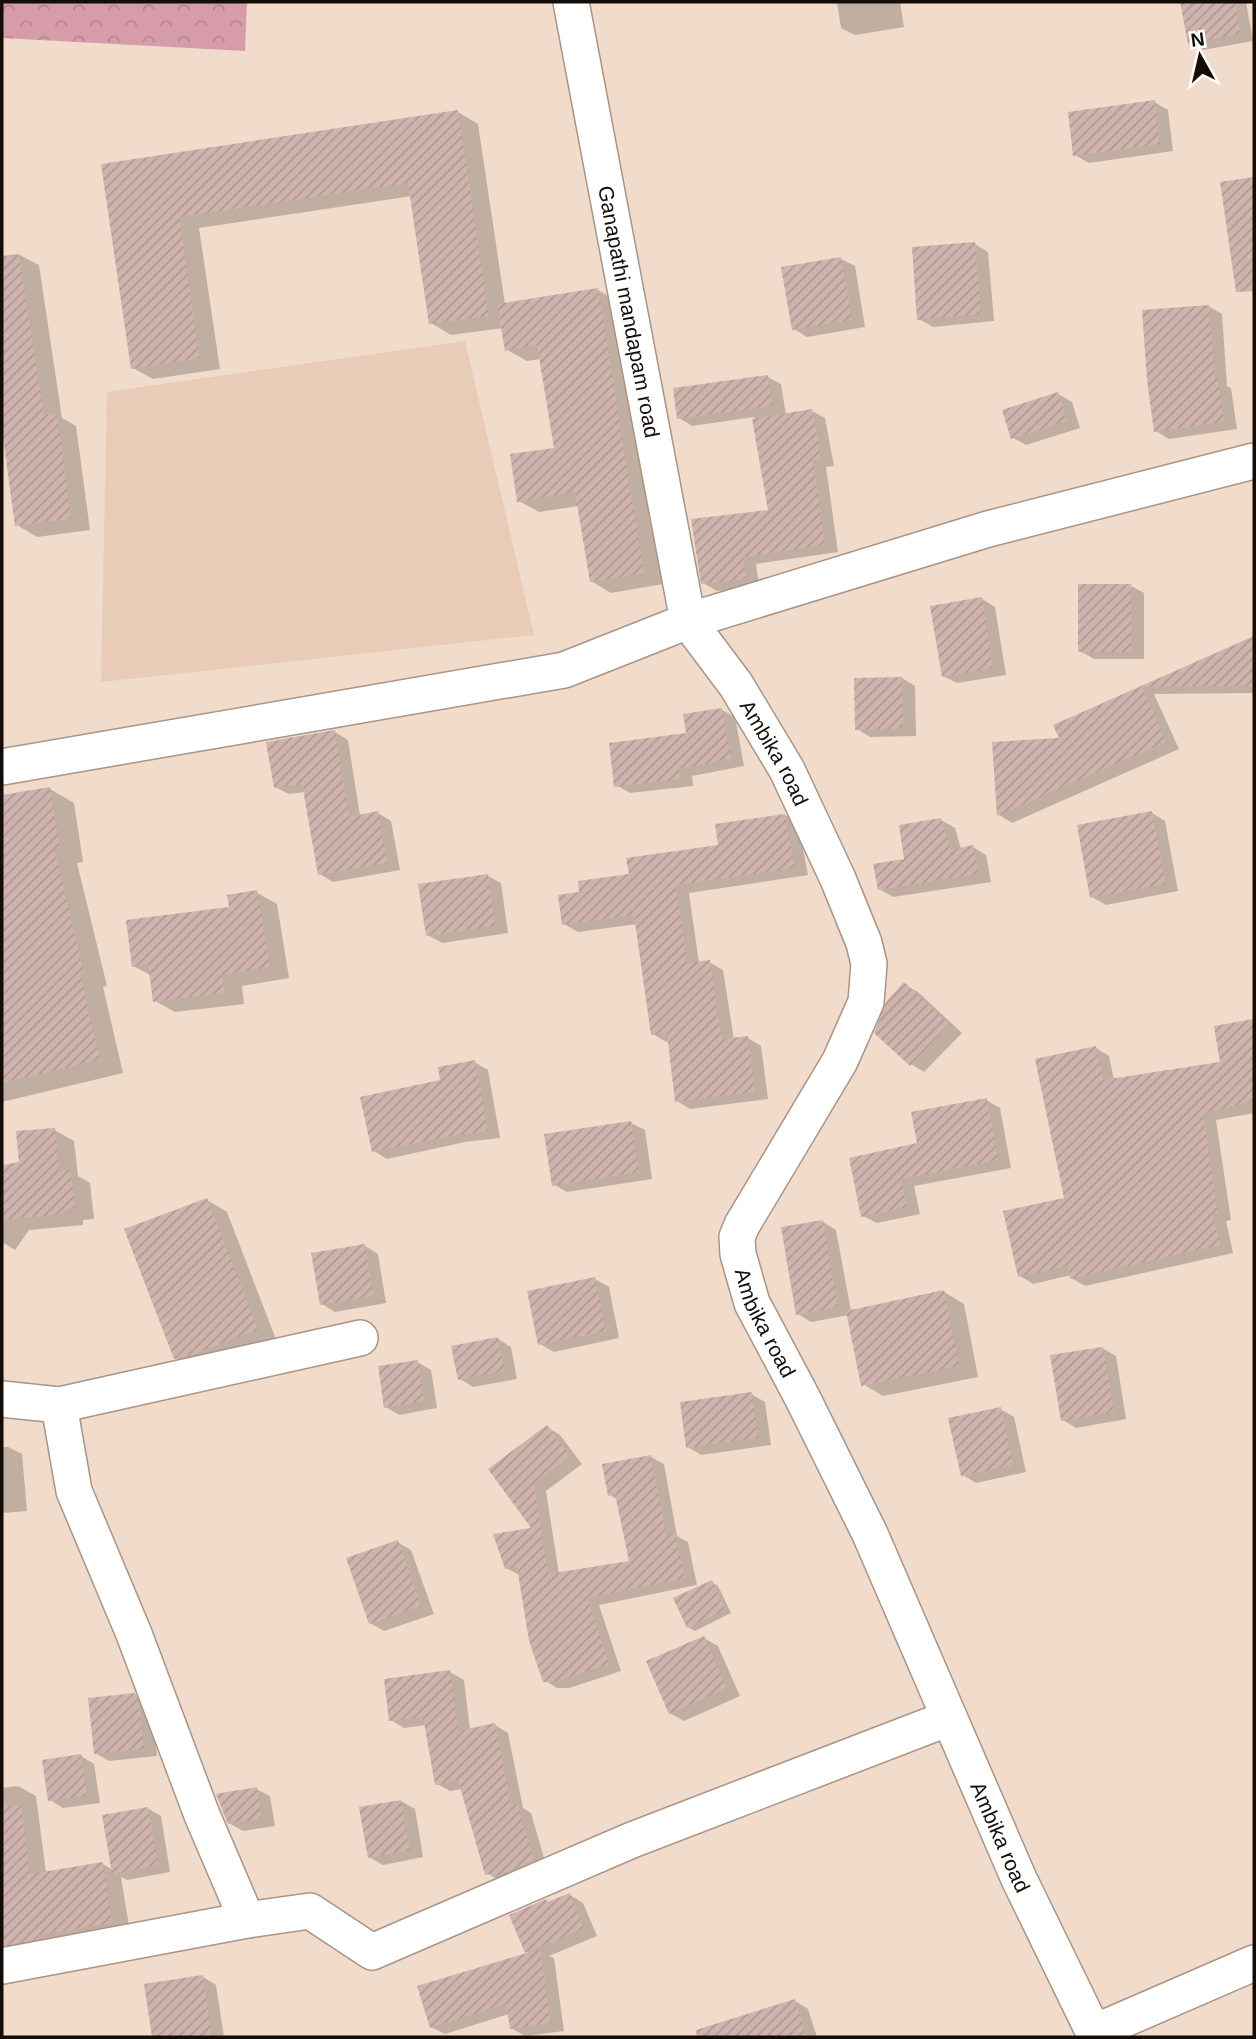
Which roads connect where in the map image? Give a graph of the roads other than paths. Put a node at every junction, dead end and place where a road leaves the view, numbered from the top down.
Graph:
1 (570, 2) edge
2 (1254, 461) edge
3 (688, 621) junction
4 (2, 767) edge
5 (360, 1338) dead end
6 (2, 1399) edge
7 (59, 1405) junction
8 (949, 1717) junction
9 (247, 1920) junction
10 (1254, 1963) edge
11 (2, 1966) edge
12 (1096, 2035) edge

1 - 3 street, Ganapathi mandapam road
2 - 3 street
3 - 4 street
3 - 8 street, Ambika road
5 - 7 street
6 - 7 street
7 - 9 street
8 - 9 street
8 - 12 street, Ambika road
9 - 11 street
10 - 12 street

